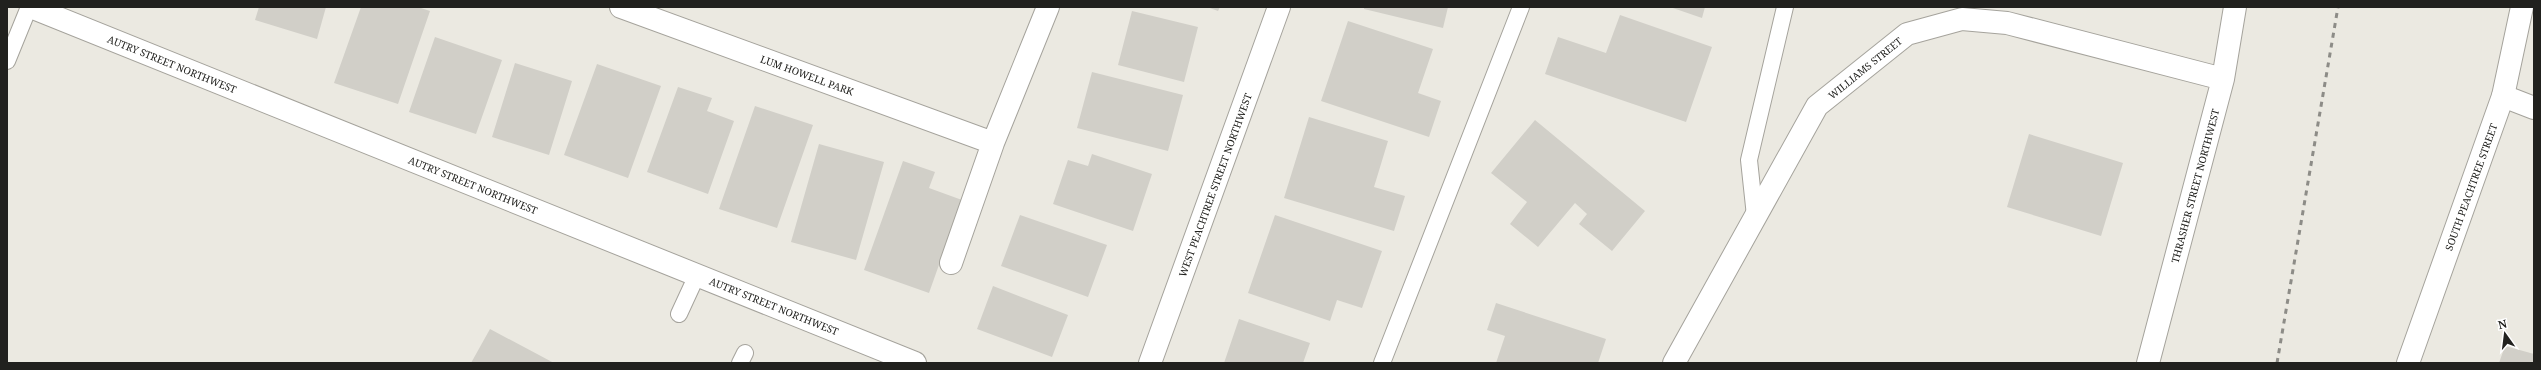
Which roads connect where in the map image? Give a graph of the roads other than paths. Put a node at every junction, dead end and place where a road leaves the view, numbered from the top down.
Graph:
1 (30, 7) edge
2 (620, 7) edge
3 (1048, 7) edge
4 (1279, 7) edge
5 (1521, 7) edge
6 (1785, 7) edge
7 (2235, 7) edge
8 (2522, 7) edge
9 (7, 61) edge
10 (2223, 79) junction
11 (2503, 96) junction
12 (2534, 108) edge
13 (993, 143) junction
14 (1755, 216) junction
15 (951, 263) dead end
16 (697, 275) junction
17 (679, 314) dead end
18 (915, 363) edge
19 (1150, 363) edge
20 (1382, 363) edge
21 (1674, 363) edge
22 (2148, 363) edge
23 (2408, 363) edge

1 - 9 lane
1 - 16 street, AUTRY STREET NORTHWEST
2 - 13 street, LUM HOWELL PARK
3 - 13 street
4 - 19 street, WEST PEACHTREE STREET NORTHWEST
5 - 20 lane
6 - 14 lane
7 - 10 street, THRASHER STREET NORTHWEST
8 - 11 street, SOUTH PEACHTREE STREET
10 - 14 street, WILLIAMS STREET
10 - 22 street, THRASHER STREET NORTHWEST
11 - 12 street
11 - 23 street, SOUTH PEACHTREE STREET
13 - 15 street
14 - 21 street, WILLIAMS STREET
16 - 17 lane
16 - 18 street, AUTRY STREET NORTHWEST

